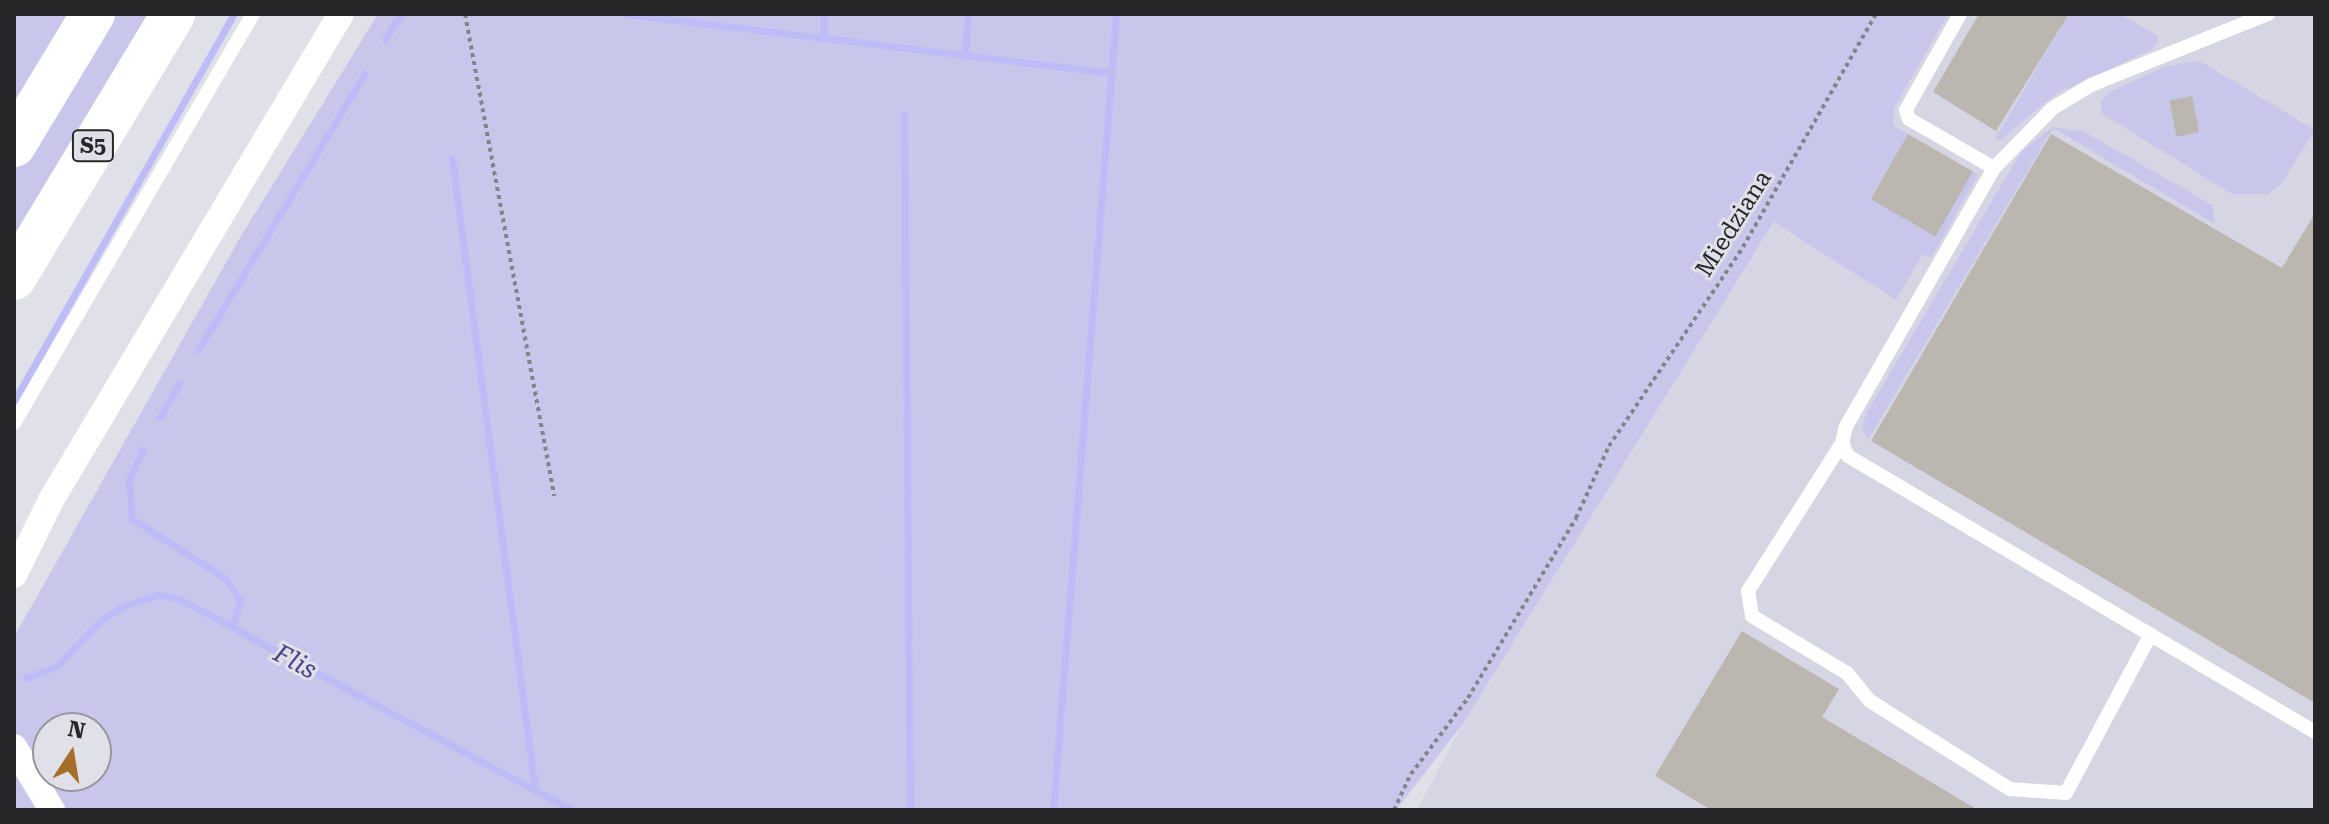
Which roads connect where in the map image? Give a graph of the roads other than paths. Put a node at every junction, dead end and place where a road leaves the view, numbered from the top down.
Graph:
1 (93, 14) edge
2 (173, 14) edge
3 (253, 14) edge
4 (341, 14) edge
5 (1960, 14) edge
6 (2268, 14) edge
7 (14, 145) edge
8 (1994, 168) junction
9 (14, 278) edge
10 (14, 423) edge
11 (1842, 443) junction
12 (14, 575) edge
13 (2151, 634) junction
14 (2315, 732) edge
15 (14, 747) edge
16 (52, 810) edge

1 - 7 highway
2 - 9 highway, S5
3 - 10 lane
4 - 12 street
5 - 8 lane
6 - 8 lane
8 - 11 lane
11 - 13 lane
11 - 13 lane
13 - 14 lane
15 - 16 street

